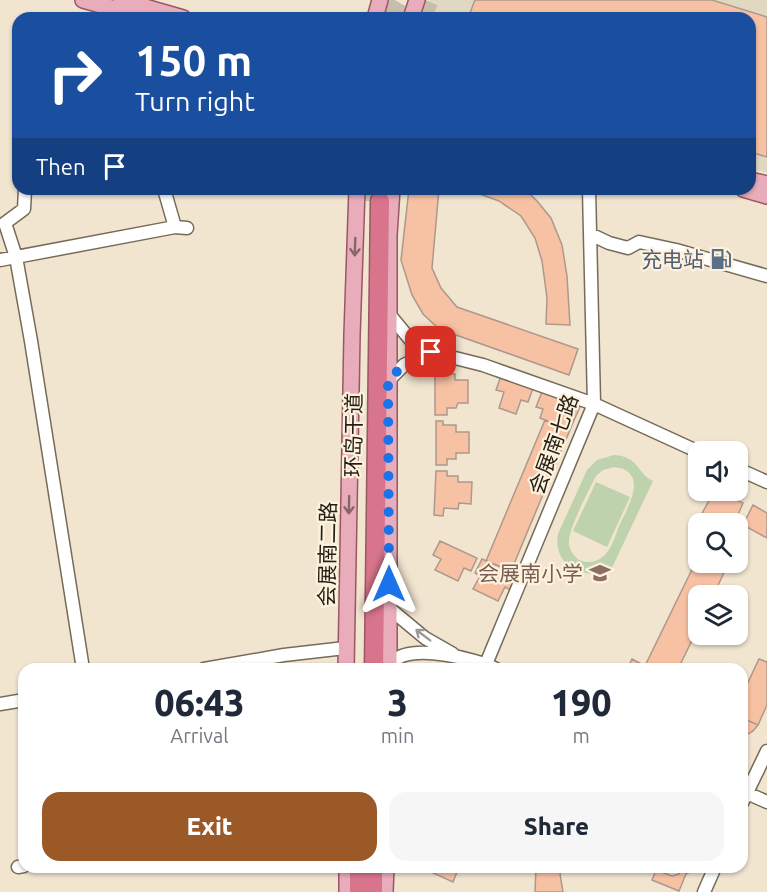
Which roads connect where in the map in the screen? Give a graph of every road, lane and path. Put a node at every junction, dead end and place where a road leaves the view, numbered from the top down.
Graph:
1 (83, 0) edge
2 (122, 3) edge
3 (137, 12) edge
4 (159, 12) edge
5 (25, 195) edge
6 (167, 195) edge
7 (357, 195) tunnel mouth
8 (589, 195) edge
9 (381, 197) edge
10 (590, 234) junction
11 (16, 257) junction
12 (0, 260) edge
13 (767, 276) edge
14 (389, 314) junction
15 (431, 352) junction
16 (388, 380) junction
17 (594, 404) junction
18 (688, 447) edge
19 (748, 473) edge
20 (767, 482) edge
21 (389, 608) junction
22 (345, 648) junction
23 (459, 658) junction
24 (81, 663) edge
25 (238, 663) edge
26 (346, 663) edge
27 (362, 663) edge
28 (374, 663) edge
29 (389, 663) edge
30 (393, 663) edge
31 (479, 663) edge
32 (492, 663) edge
33 (18, 701) edge
34 (0, 704) edge
35 (767, 751) edge
36 (748, 788) edge
37 (748, 797) edge
38 (767, 802) edge
39 (347, 873) edge
40 (359, 873) edge
41 (373, 873) edge
42 (386, 873) edge
43 (712, 873) edge
44 (347, 892) edge
45 (359, 892) edge
46 (373, 892) edge
47 (385, 892) edge
48 (704, 892) edge

1 - 2 main road
2 - 3 main road
2 - 4 main road
5 - 11 street
6 - 11 street
7 -> 22 main road, 会展南二路
8 - 10 street, 会展南七路
9 - 14 main road
9 - 27 highway, 环岛干道
9 - 28 highway, 环岛干道
10 - 13 street
10 - 17 street, 会展南七路
11 - 12 street
11 - 24 street
14 - 15 street
14 - 16 main road
15 - 16 street
15 - 17 street
16 - 21 main road
17 - 18 street
17 - 32 street, 会展南七路
19 - 20 street
23 -> 21 street
21 - 29 main road
22 - 25 street
22 - 26 main road, 会展南二路
23 - 30 street
23 - 31 street
33 - 34 street
35 - 36 street
37 - 38 street
39 - 44 main road
40 - 45 highway
41 - 46 highway
42 - 47 main road
43 - 48 street

